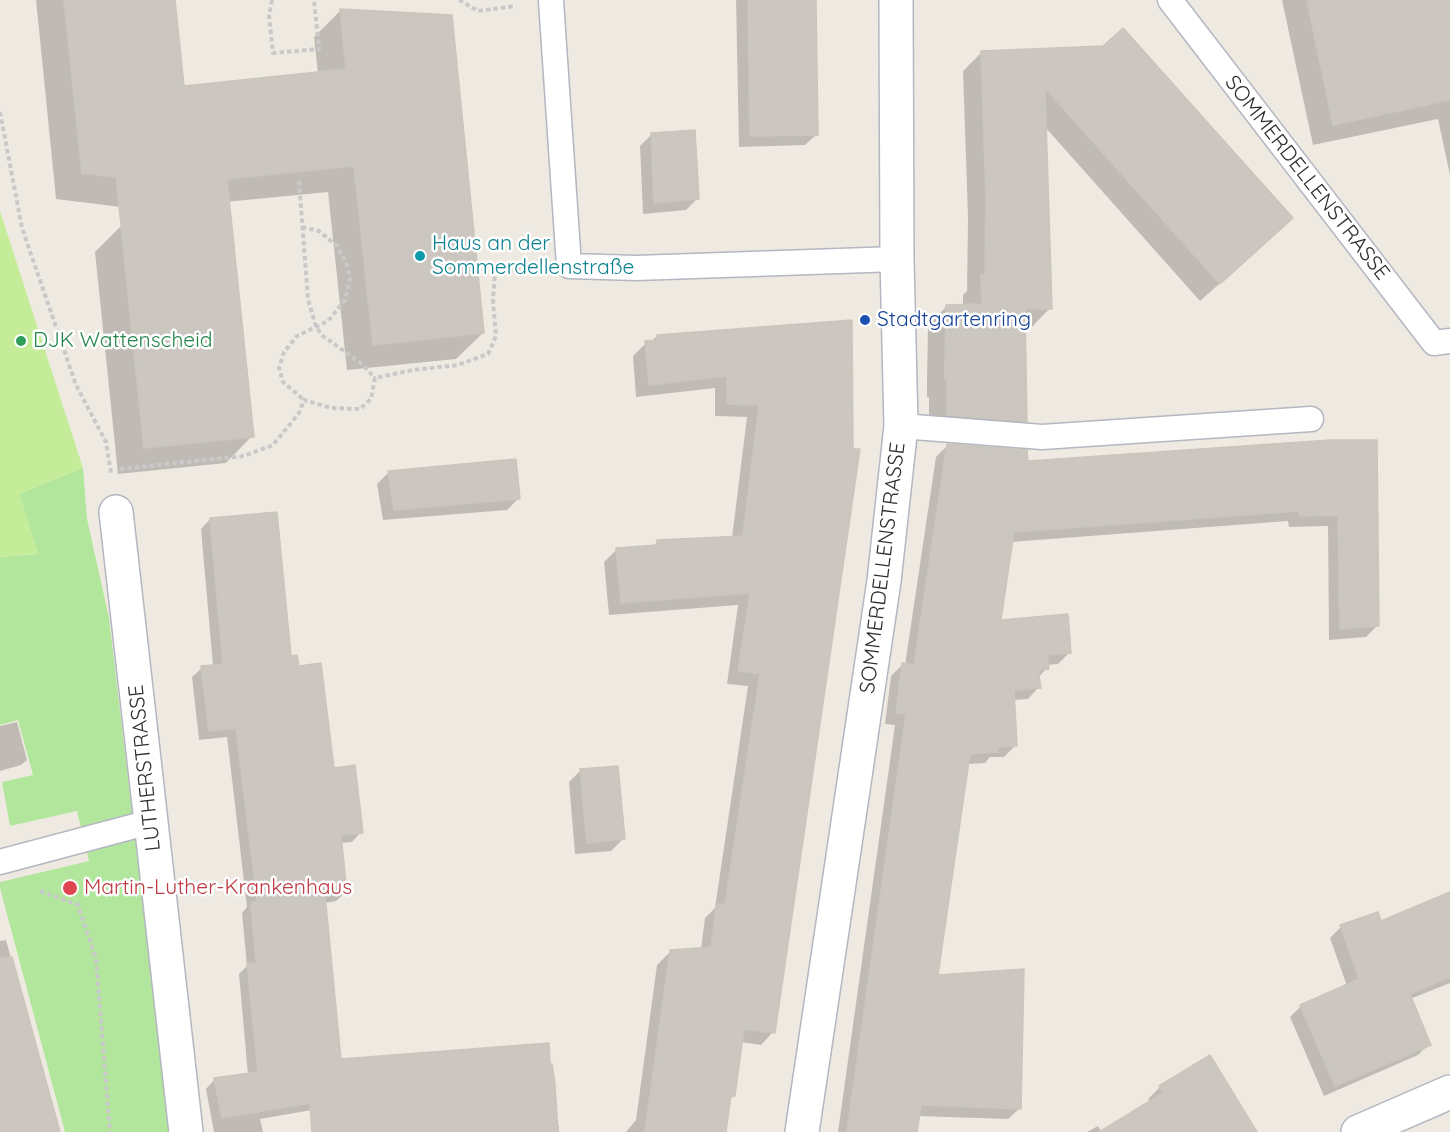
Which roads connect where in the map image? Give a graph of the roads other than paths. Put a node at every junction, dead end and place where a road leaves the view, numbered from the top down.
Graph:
1 (896, 0) edge
2 (1170, 0) edge
3 (551, 1) edge
4 (897, 259) junction
5 (1450, 340) edge
6 (1311, 419) dead end
7 (901, 426) junction
8 (116, 512) road end
9 (150, 822) junction
10 (0, 862) edge
11 (1450, 1092) edge
12 (186, 1132) edge
13 (802, 1132) edge
14 (1358, 1132) edge

1 - 4 street, SOMMERDELLENSTRASSE
2 - 5 lane, SOMMERDELLENSTRASSE
3 - 4 lane
4 - 7 street, SOMMERDELLENSTRASSE
6 - 7 lane
7 - 13 street, SOMMERDELLENSTRASSE
8 - 9 street, LUTHERSTRASSE
9 - 10 lane
9 - 12 street, LUTHERSTRASSE
11 - 14 street

